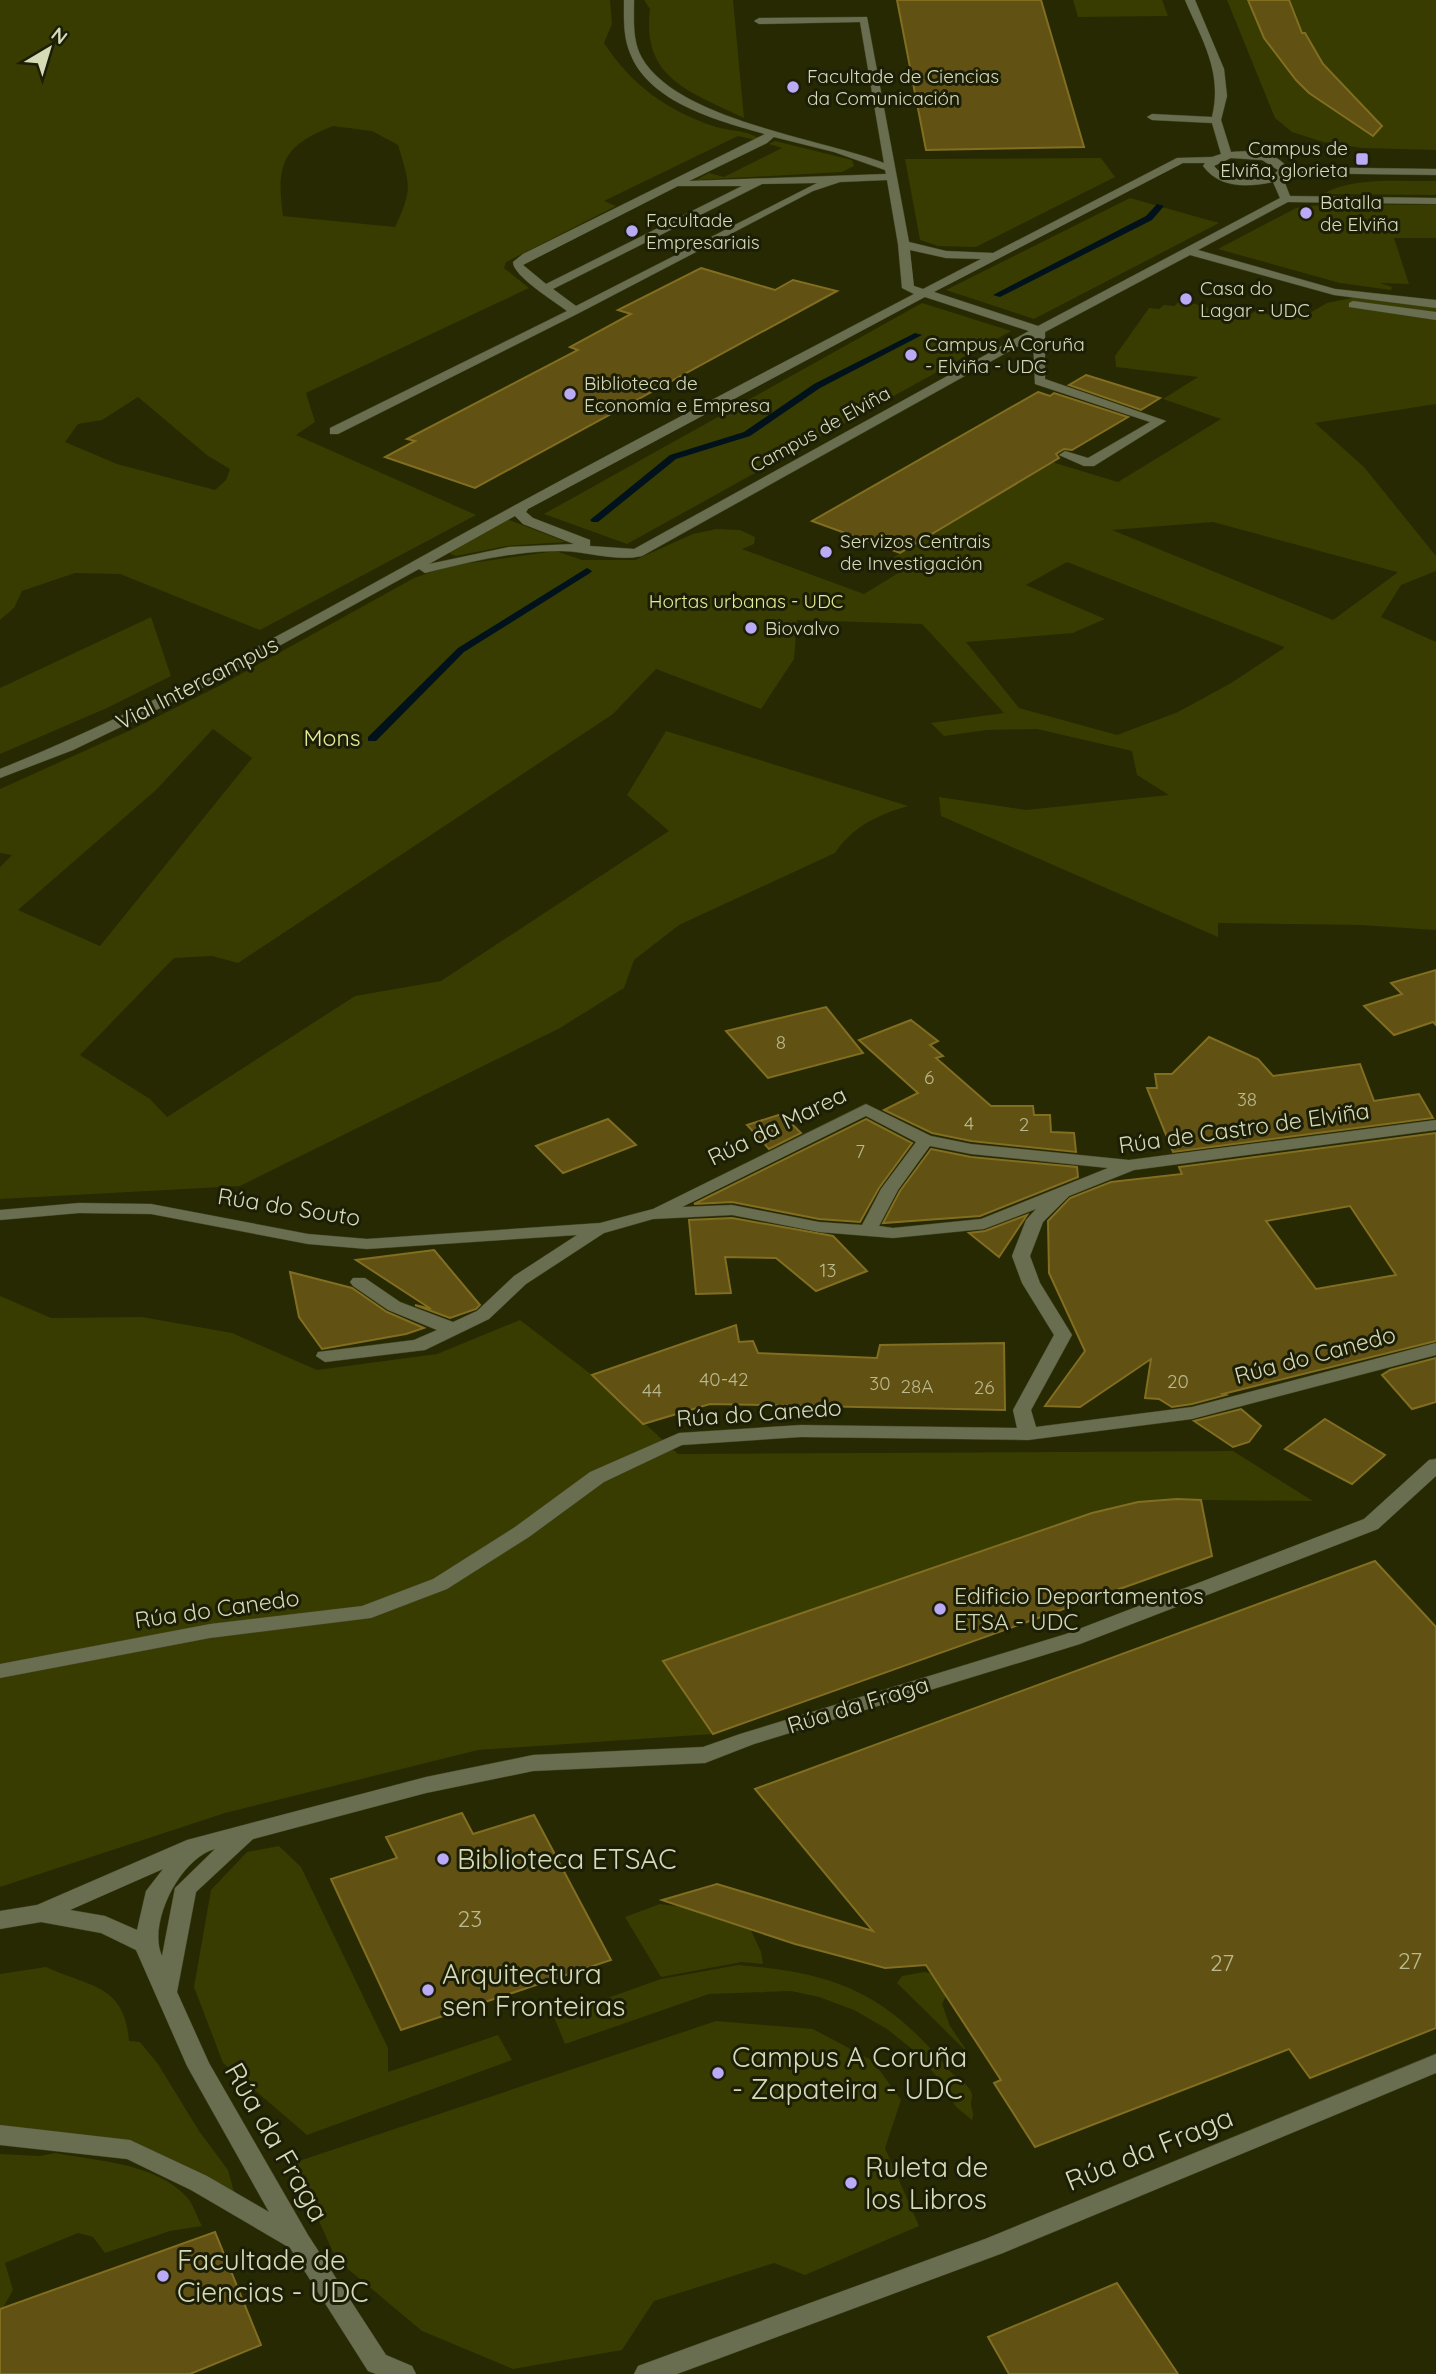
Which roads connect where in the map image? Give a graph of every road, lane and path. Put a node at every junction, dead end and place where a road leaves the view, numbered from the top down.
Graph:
1 (629, 0) edge
2 (1190, 0) edge
3 (760, 27) dead end
4 (1152, 117) dead end
5 (1216, 120) junction
6 (772, 133) junction
7 (1227, 155) junction
8 (1212, 160) junction
9 (1436, 172) edge
10 (890, 173) junction
11 (1281, 174) junction
12 (840, 178) junction
13 (760, 181) junction
14 (674, 186) junction
15 (1286, 199) junction
16 (1436, 201) edge
17 (904, 244) junction
18 (1189, 251) junction
19 (996, 254) junction
20 (544, 289) junction
21 (920, 292) junction
22 (1334, 292) junction
23 (1436, 304) edge
24 (575, 311) junction
25 (1436, 316) edge
26 (1039, 330) junction
27 (334, 431) dead end
28 (1065, 455) dead end
29 (522, 507) junction
30 (619, 554) junction
31 (388, 581) junction
32 (0, 774) edge
33 (1436, 1125) edge
34 (926, 1140) junction
35 (1130, 1165) junction
36 (1067, 1188) junction
37 (652, 1214) junction
38 (0, 1215) edge
39 (601, 1228) junction
40 (868, 1231) junction
41 (359, 1282) dead end
42 (453, 1329) junction
43 (1436, 1349) edge
44 (325, 1356) dead end
45 (1028, 1434) junction
46 (1436, 1465) edge
47 (0, 1671) edge
48 (244, 1835) junction
49 (195, 1846) junction
50 (41, 1913) junction
51 (0, 1920) edge
52 (145, 1944) junction
53 (166, 1992) junction
54 (1436, 2063) edge
55 (0, 2135) edge
56 (299, 2242) junction
57 (403, 2374) edge
58 (647, 2374) edge

1 - 6 street
2 - 5 street
3 - 10 street
4 - 5 street
5 - 7 street
6 - 10 street
6 - 14 street
7 - 8 street
7 - 11 street
8 - 11 street
8 - 19 street
9 - 11 street
10 - 12 street
10 - 17 street
11 - 15 street
12 - 13 street
12 - 24 street
13 - 14 street
13 - 20 street
14 - 20 street
15 - 16 street
15 - 18 street, Campus de Elviña
17 - 19 street
17 - 21 street
18 - 22 street
18 - 26 street, Campus de Elviña
19 - 21 street
20 - 24 street
21 - 26 street
21 - 29 street
22 - 23 street
22 - 25 street
24 - 27 street
26 - 28 street
26 - 30 street, Campus de Elviña
29 - 30 street
29 - 31 street
30 - 31 street, Campus de Elviña
31 - 32 street, Vial Intercampus
33 - 35 street, Rúa de Castro de Elviña
34 - 35 street, Rúa da Marea
34 - 37 street, Rúa da Marea
34 - 40 street
35 - 36 street, Rúa de Castro de Elviña
36 - 40 street, Rúa de Castro de Elviña
36 - 45 street
37 - 39 street, Rúa do Souto
37 - 40 street, Rúa de Castro de Elviña
38 - 39 street, Rúa do Souto
39 - 42 street
41 - 42 street
42 - 44 street
43 - 45 street, Rúa do Canedo
45 - 47 street, Rúa do Canedo
46 - 48 street, Rúa da Fraga
48 - 49 street, Rúa da Fraga
48 - 53 street, Rúa da Fraga
49 - 50 street, Rúa da Fraga
49 - 52 street
50 - 51 street
50 - 52 street
52 - 53 street, Rúa da Fraga
53 - 56 street, Rúa da Fraga
54 - 58 street, Rúa da Fraga
55 - 56 street
56 - 57 street, Rúa da Fraga

